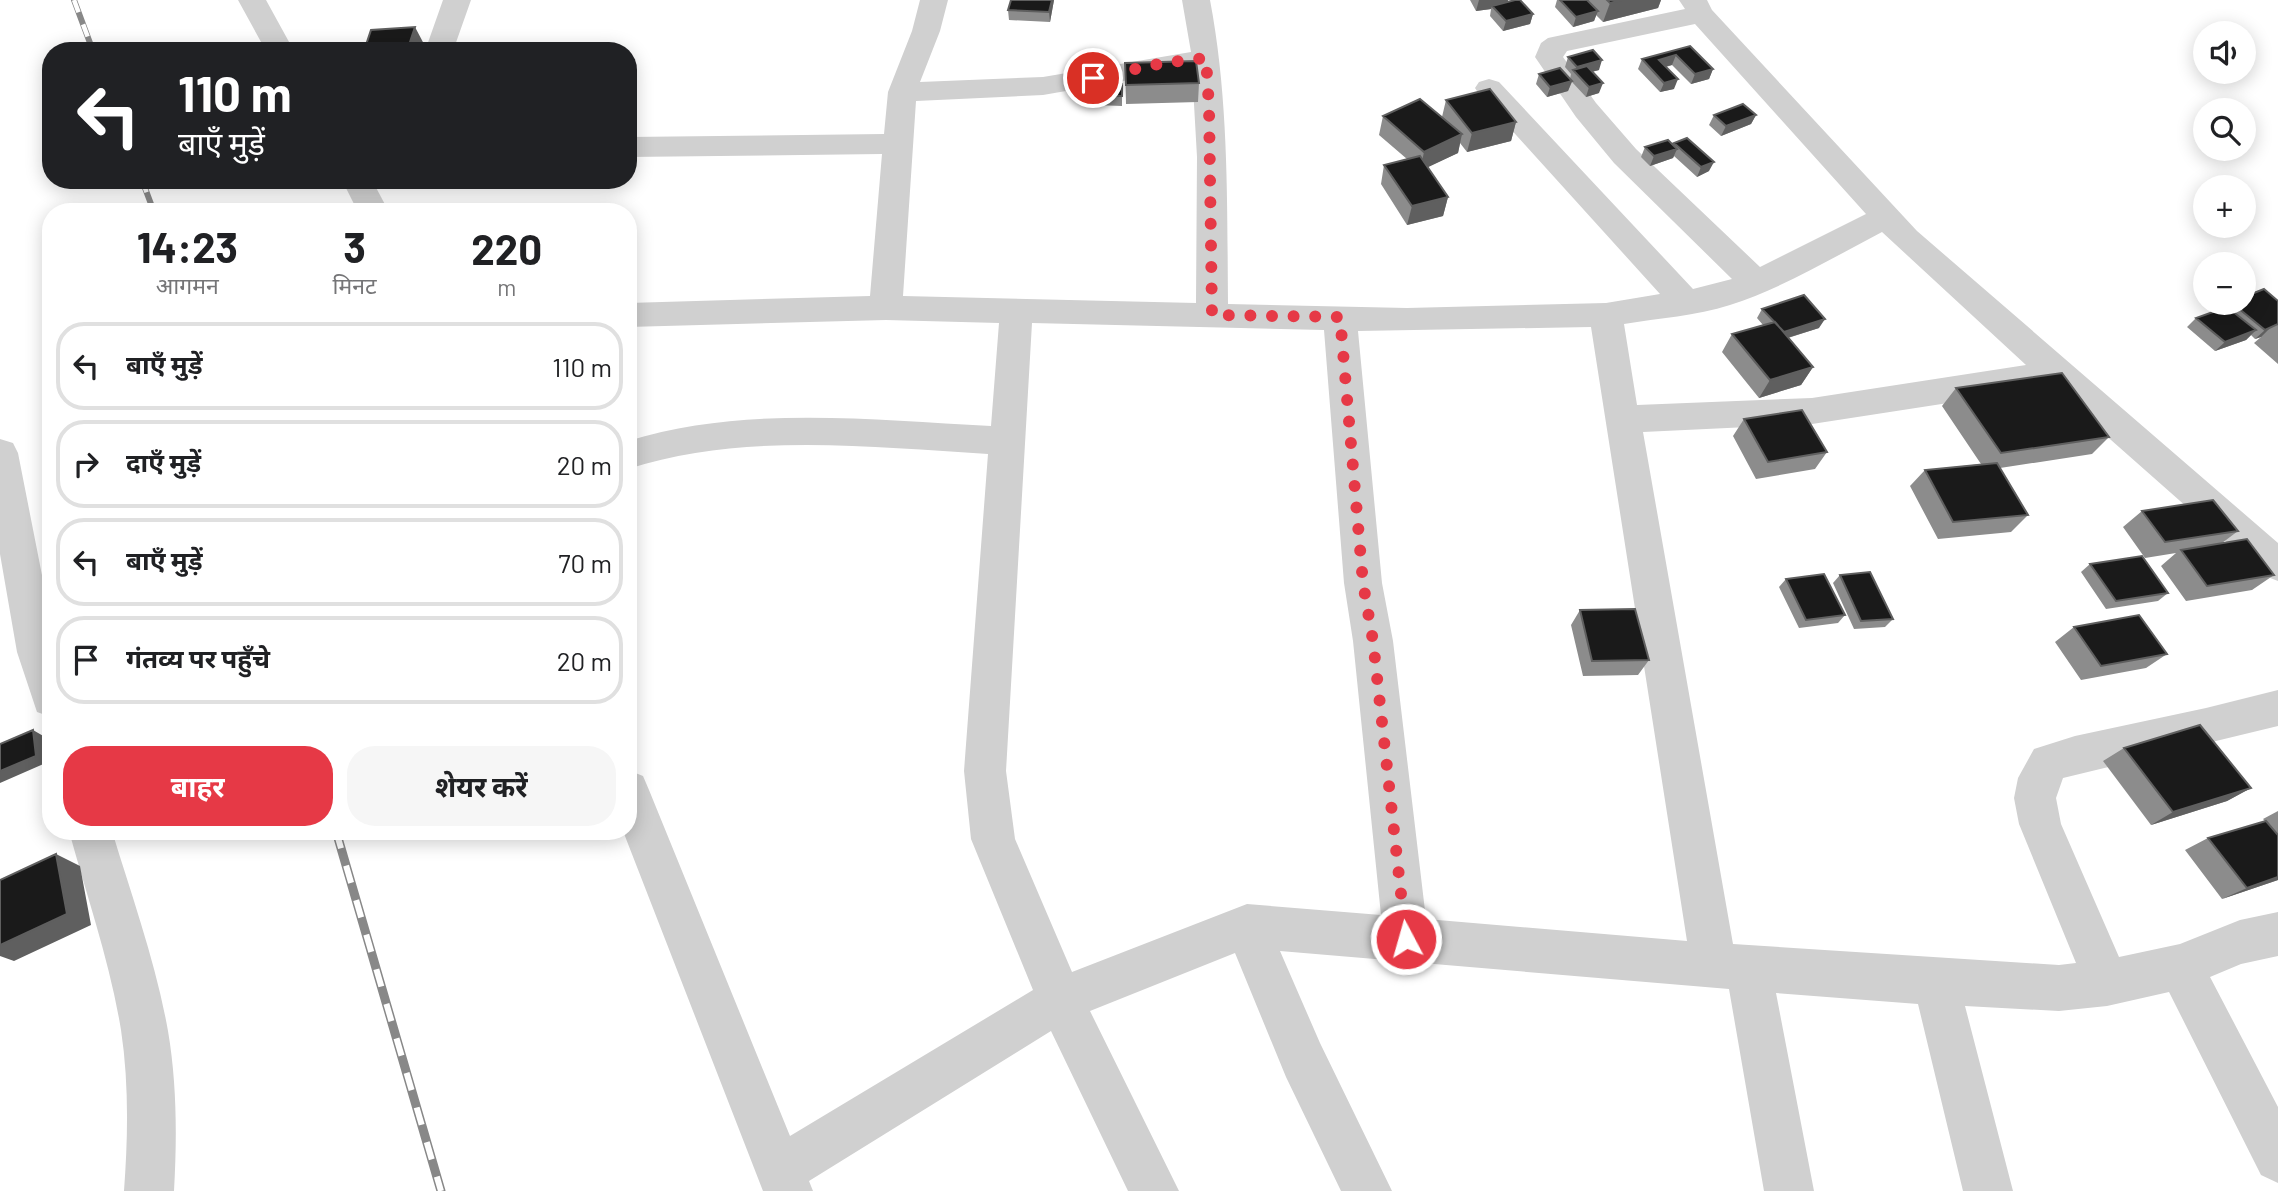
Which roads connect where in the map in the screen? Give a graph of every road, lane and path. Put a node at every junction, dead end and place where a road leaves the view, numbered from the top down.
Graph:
1 (457, 0) edge
2 (934, 0) edge
3 (1196, 0) edge
4 (254, 1) edge
5 (1697, 7) edge
6 (274, 42) edge
7 (442, 42) edge
8 (1206, 58) junction
9 (1489, 88) edge
10 (902, 92) junction
11 (897, 144) junction
12 (637, 147) edge
13 (1884, 218) junction
14 (1756, 283) junction
15 (1687, 303) junction
16 (886, 307) junction
17 (1016, 311) junction
18 (637, 315) edge
19 (1212, 315) junction
20 (1606, 315) junction
21 (1340, 317) junction
22 (2057, 373) junction
23 (1622, 419) junction
24 (1008, 441) junction
25 (637, 452) edge
26 (0, 453) edge
27 (2278, 565) edge
28 (42, 669) edge
29 (2278, 708) edge
30 (637, 812) edge
31 (93, 840) edge
32 (1247, 926) junction
33 (2278, 934) edge
34 (1406, 939) junction
35 (1731, 967) junction
36 (2180, 967) junction
37 (1936, 982) junction
38 (2107, 984) junction
39 (1060, 1000) junction
40 (2278, 1158) edge
41 (785, 1181) edge
42 (149, 1191) edge
43 (1154, 1191) edge
44 (1367, 1191) edge
45 (1790, 1191) edge
46 (1988, 1191) edge

1 - 7 street
2 - 10 street
3 - 8 street
4 - 6 street
5 - 13 street
5 - 14 street
8 - 10 street
8 - 19 street
9 - 15 street
10 - 11 street
11 - 12 street
11 - 16 street
13 - 14 street
13 - 22 street
14 - 15 street
15 - 20 street
16 - 17 street
16 - 18 street
17 - 19 street
17 - 24 street
19 - 21 street
20 - 21 street
20 - 23 street
21 - 34 street
22 - 23 street
22 - 27 street
23 - 35 street
24 - 25 street
24 - 39 street
26 - 28 street
29 - 38 street
30 - 41 street
31 - 42 street
32 - 34 street
32 - 39 street
32 - 44 street
33 - 36 street
34 - 35 street
35 - 37 street
35 - 45 street
36 - 38 street
36 - 40 street
37 - 38 street
37 - 46 street
39 - 41 street
39 - 43 street

